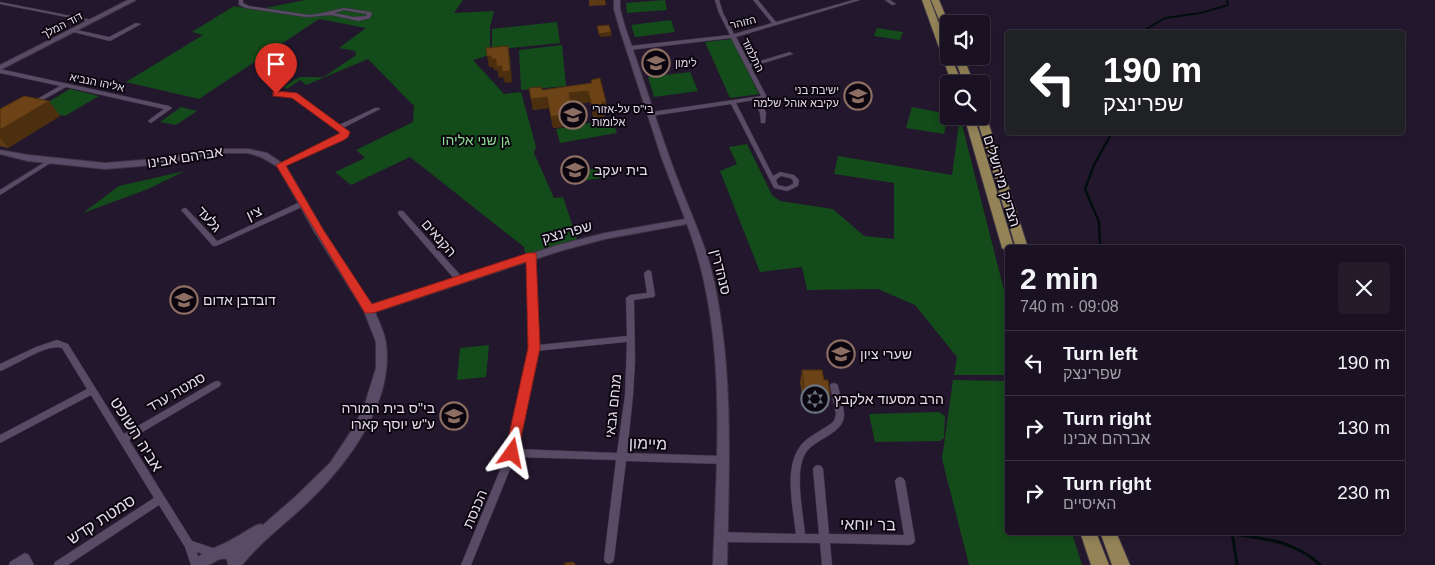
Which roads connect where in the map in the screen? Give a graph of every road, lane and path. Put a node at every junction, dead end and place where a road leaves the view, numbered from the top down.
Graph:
1 (133, 0) edge
2 (241, 0) edge
3 (617, 0) edge
4 (717, 0) edge
5 (755, 0) edge
6 (858, 0) edge
7 (887, 0) edge
8 (926, 0) edge
9 (935, 0) edge
10 (0, 3) edge
11 (894, 4) dead end
12 (941, 15) edge
13 (316, 16) junction
14 (92, 21) junction
15 (138, 24) dead end
16 (775, 24) junction
17 (72, 31) junction
18 (733, 36) junction
19 (630, 48) junction
20 (790, 54) dead end
21 (748, 66) junction
22 (0, 70) edge
23 (954, 75) edge
24 (65, 85) junction
25 (276, 94) dead end
26 (756, 98) junction
27 (732, 101) junction
28 (377, 109) dead end
29 (22, 110) edge
30 (652, 114) junction
31 (151, 120) dead end
32 (763, 122) dead end
33 (972, 125) edge
34 (984, 125) edge
35 (339, 127) junction
36 (0, 152) edge
37 (50, 161) junction
38 (281, 165) junction
39 (772, 180) dead end
40 (0, 193) edge
41 (302, 204) junction
42 (184, 210) dead end
43 (401, 213) dead end
44 (689, 221) junction
45 (216, 244) joint
46 (1007, 245) edge
47 (1021, 245) edge
48 (532, 256) junction
49 (648, 273) dead end
50 (459, 279) junction
51 (369, 310) junction
52 (631, 339) junction
53 (534, 348) junction
54 (1, 366) edge
55 (217, 384) dead end
56 (834, 386) dead end
57 (91, 391) junction
58 (0, 439) edge
59 (123, 439) junction
60 (512, 453) junction
61 (621, 457) junction
62 (723, 460) junction
63 (818, 470) dead end
64 (900, 481) dead end
65 (160, 499) junction
66 (278, 520) junction
67 (1089, 535) edge
68 (1109, 535) edge
69 (721, 537) junction
70 (801, 538) junction
71 (825, 539) junction
72 (189, 545) junction
73 (218, 553) junction
74 (609, 559) dead end
75 (235, 564) edge
76 (14, 565) edge
77 (29, 565) edge
78 (59, 565) edge
79 (196, 565) edge
80 (200, 565) edge
81 (466, 565) edge
82 (720, 565) edge
83 (828, 565) edge
84 (1100, 565) edge
85 (1121, 565) edge

1 - 14 street, דוד המלך
2 - 13 street
3 - 19 street, סנהדרין
4 - 18 street, התלמוד
5 - 16 street
6 - 16 street, הזוהר
7 - 11 street
8 - 23 main road
9 - 12 main road
10 - 14 street
13 - 13 street
14 - 17 street, דוד המלך
15 - 17 street
16 - 18 street, הזוהר
17 - 22 street, דוד המלך
18 - 19 street, הזוהר
18 - 21 street, התלמוד
19 - 30 street, סנהדרין
20 - 21 street
21 - 26 street, התלמוד
22 - 24 street, אליהו הנביא
24 - 29 street
24 - 31 street, אליהו הנביא
25 - 35 street
26 - 27 street
26 - 32 street
27 - 30 street
27 - 39 street
28 - 35 street
30 - 44 street, סנהדרין
33 - 46 main road, הצדיק מירושלים
34 - 47 main road, הצדיק מירושלים
35 - 38 street
36 - 37 street, אברהם אבינו
37 - 38 street, אברהם אבינו
37 - 40 street
38 - 41 street
41 - 45 street, צין
41 - 51 street
42 - 45 street, גלעד
43 - 50 street, הקנאים
44 - 48 street, שפרינצק
44 - 62 street, סנהדרין
48 - 50 street, שפרינצק
48 - 53 street, הכנסת
49 - 52 street, מנחם גבאי
50 - 51 street, שפרינצק
51 - 66 street
52 - 53 street
52 - 61 street, מנחם גבאי
53 - 60 street, הכנסת
54 - 57 street, אביה השופט
55 - 59 street, סמטת ערד
56 - 70 street
57 - 58 street
57 - 59 street, אביה השופט
59 - 65 street, אביה השופט
60 - 61 street, מיימון
60 - 81 street, הכנסת
61 - 62 street, מיימון
61 - 74 street, מנחם גבאי
62 - 69 street, סנהדרין
63 - 71 street, בר יוחאי
64 - 71 street, בר יוחאי
65 - 72 street, אביה השופט
65 - 78 street, סמטת קדש
66 - 73 street
66 - 75 street
67 - 84 main road
68 - 85 main road
69 - 70 street, בר יוחאי
69 - 82 street, סנהדרין
70 - 71 street, בר יוחאי
71 - 83 street, בר יוחאי
72 - 73 street
72 - 79 street, אביה השופט
73 - 75 street
73 - 80 street
76 - 77 street

